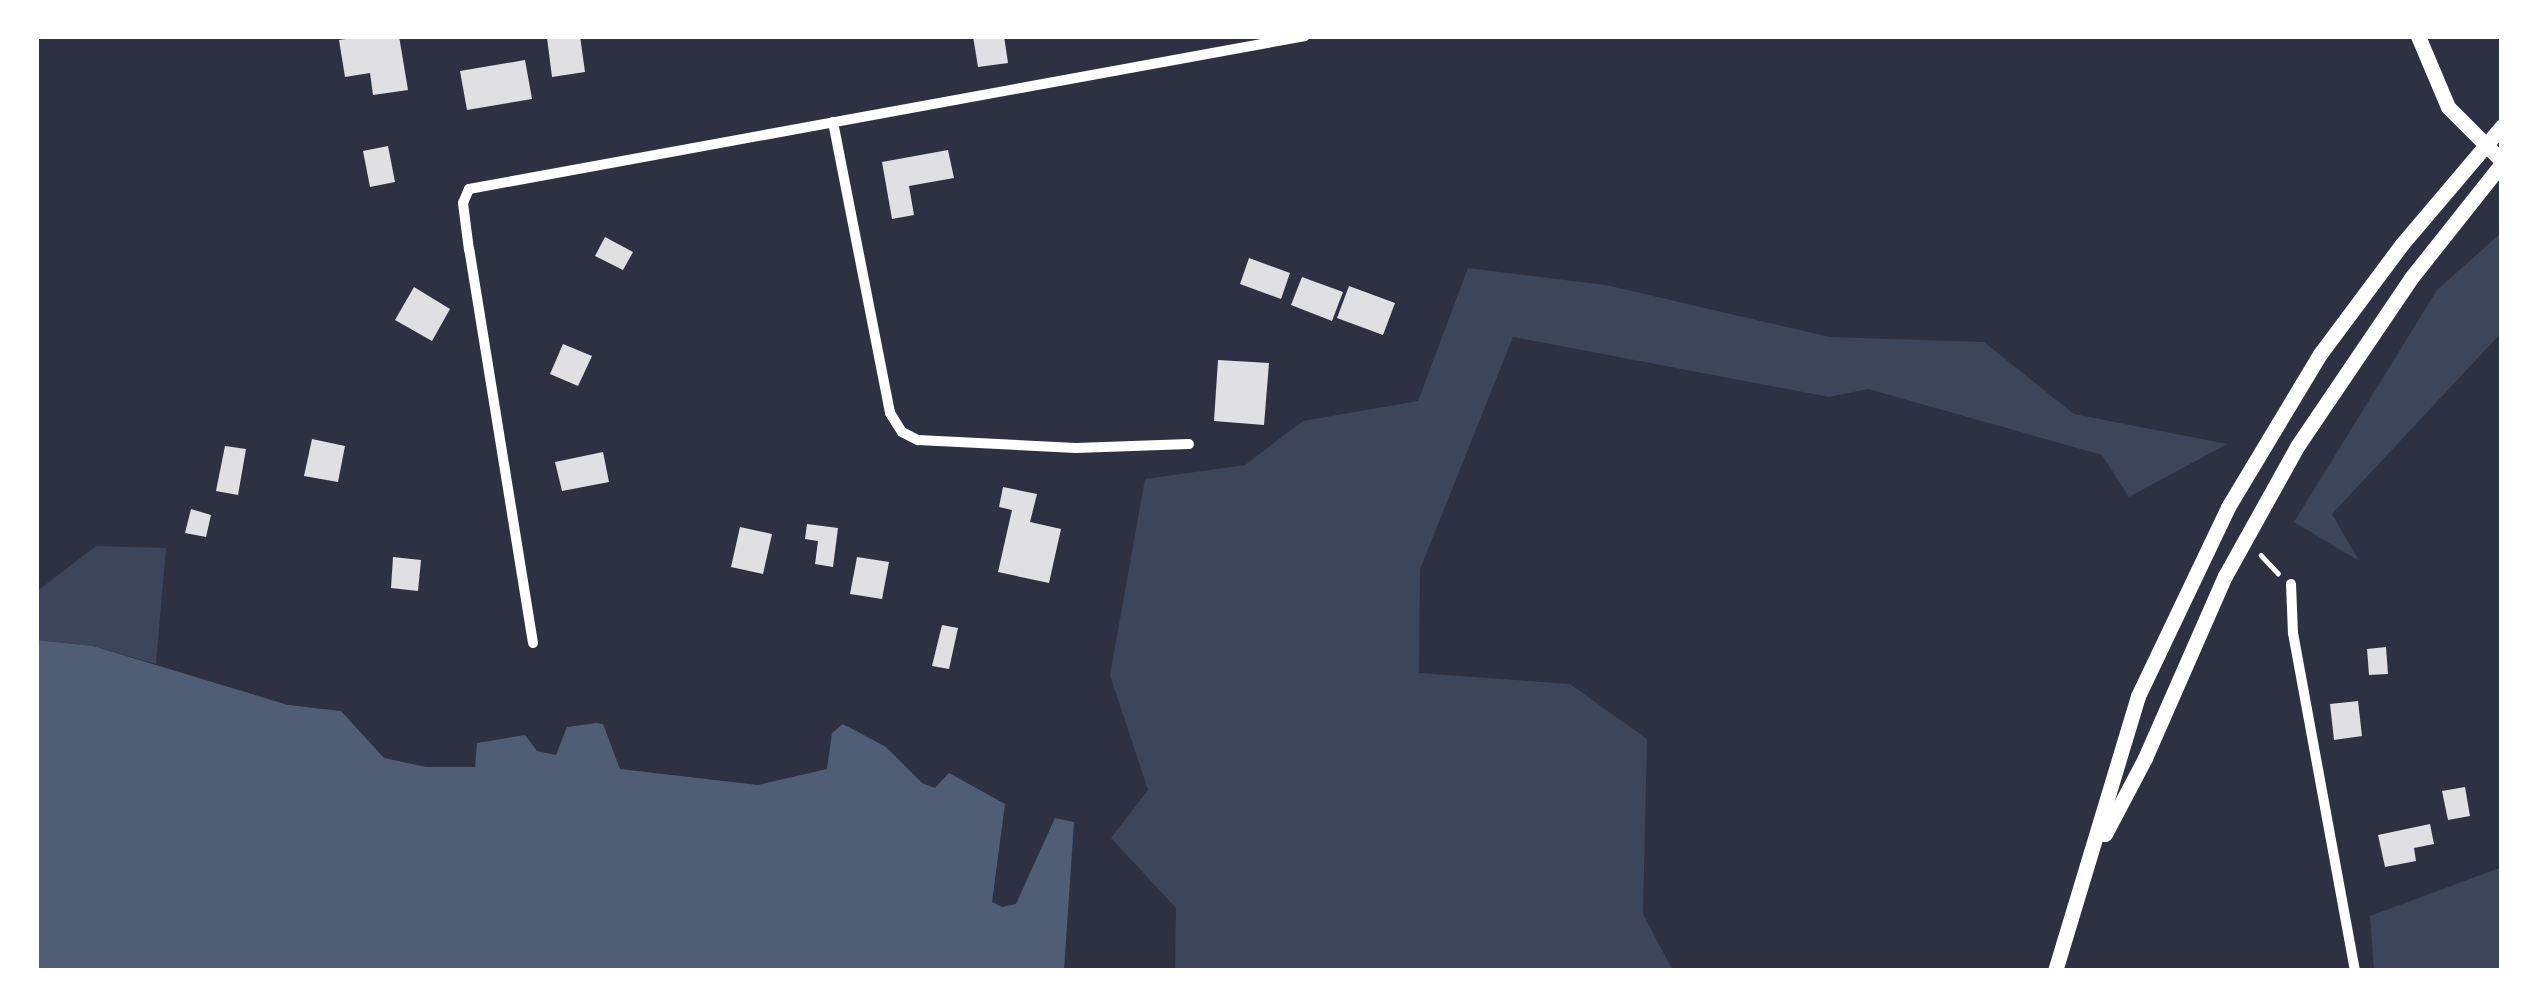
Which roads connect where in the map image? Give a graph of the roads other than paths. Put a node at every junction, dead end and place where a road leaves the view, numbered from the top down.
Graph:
1 (1305, 36) edge
2 (2418, 36) edge
3 (833, 122) junction
4 (2502, 126) edge
5 (2484, 145) junction
6 (2502, 162) edge
7 (1189, 444) dead end
8 (2291, 584) road end
9 (532, 643) dead end
10 (2092, 858) junction
11 (2055, 971) edge
12 (2355, 971) edge

1 - 3 street
2 - 5 main road
3 - 7 street
3 - 9 street
4 - 5 main road
5 - 6 main road
5 - 10 main road
6 - 10 main road
8 - 12 street
10 - 11 main road

